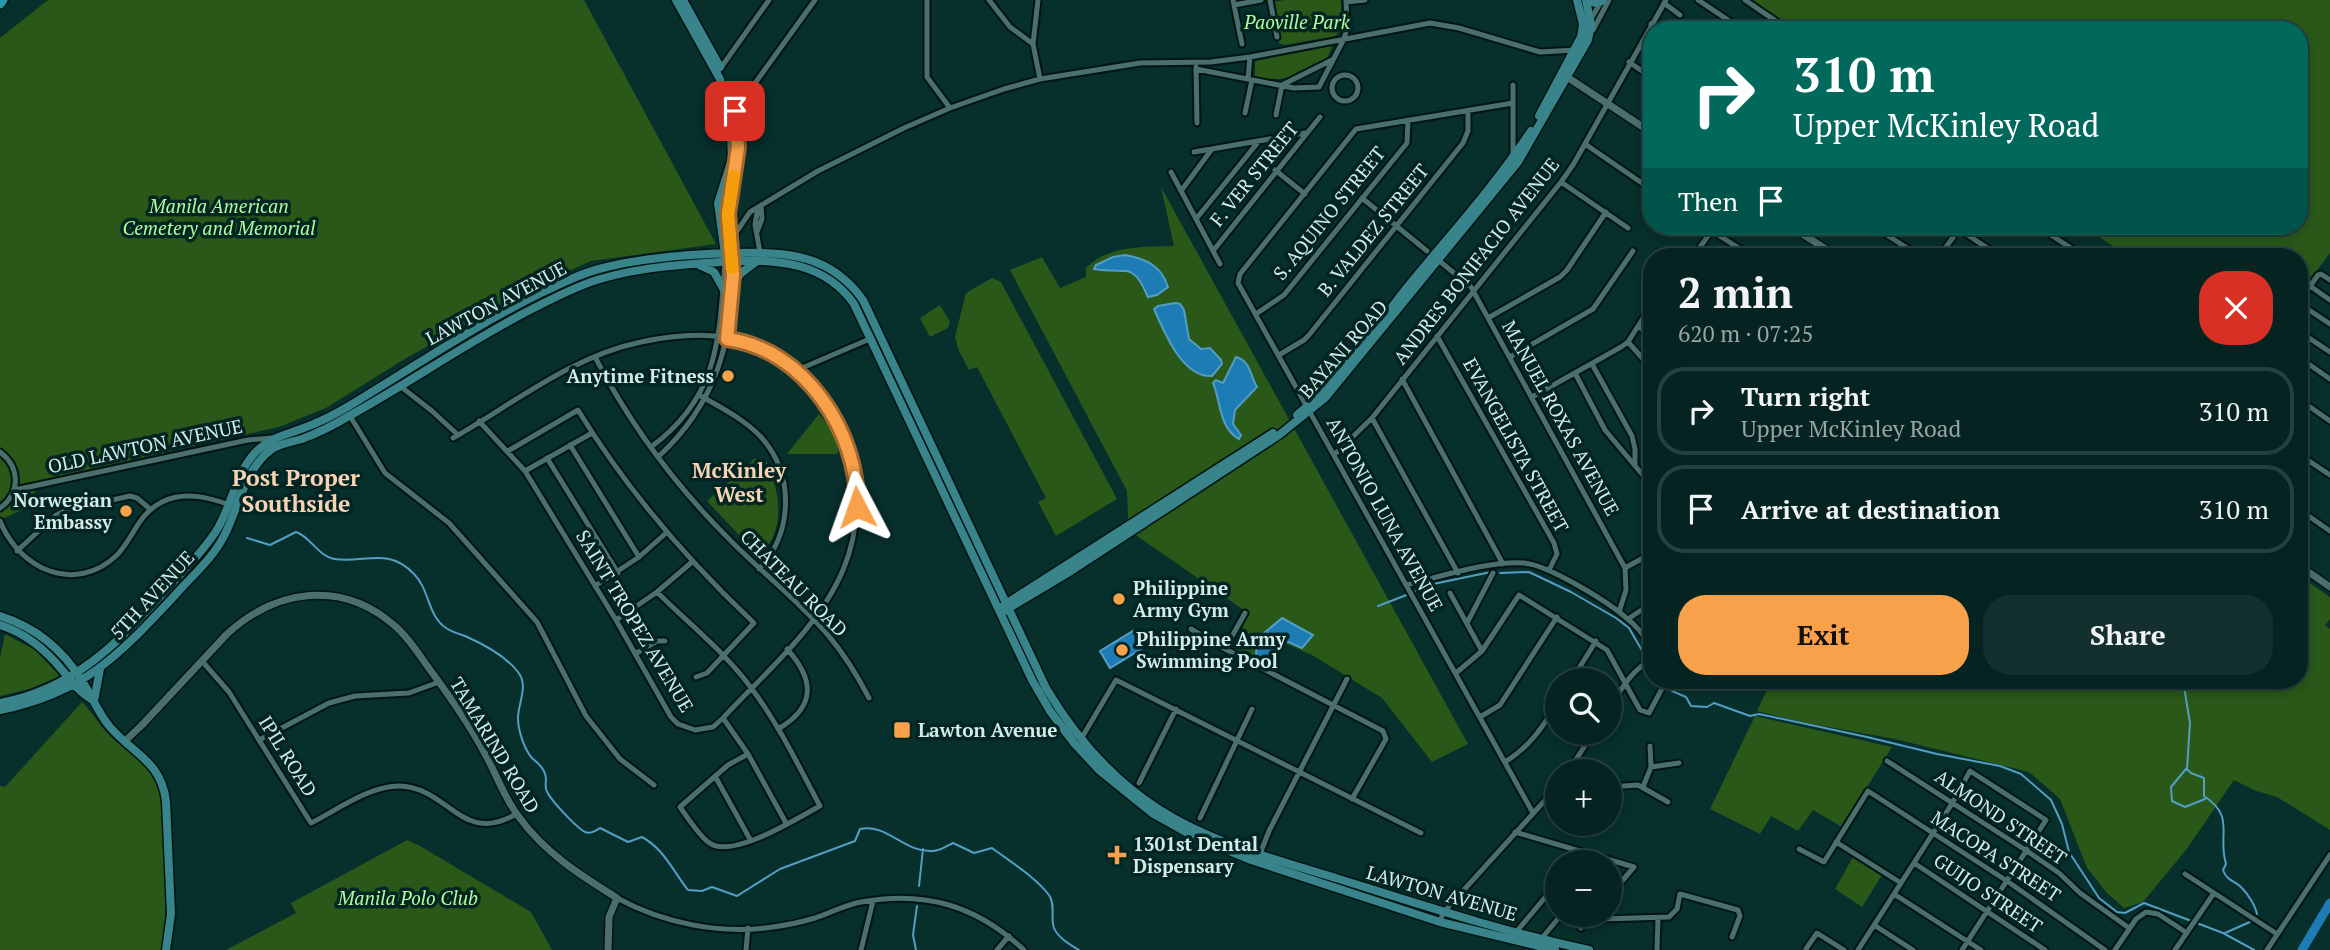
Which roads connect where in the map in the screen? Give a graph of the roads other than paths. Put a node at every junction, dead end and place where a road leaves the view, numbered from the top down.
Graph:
1 (676, 0) edge
2 (683, 0) edge
3 (815, 0) edge
4 (927, 0) edge
5 (989, 0) edge
6 (1038, 0) edge
7 (1261, 0) edge
8 (1270, 0) edge
9 (1365, 0) edge
10 (1577, 0) edge
11 (1587, 0) edge
12 (1604, 0) edge
13 (1698, 0) edge
14 (1745, 0) edge
15 (767, 1) edge
16 (1346, 1) edge
17 (1665, 1) edge
18 (1233, 3) edge
19 (1679, 15) dead end
20 (1591, 20) junction
21 (1653, 21) edge
22 (1730, 21) edge
23 (1776, 21) edge
24 (1277, 37) dead end
25 (1585, 37) junction
26 (1643, 38) edge
27 (1344, 39) junction
28 (1033, 44) junction
29 (1242, 44) dead end
30 (1579, 51) junction
31 (1250, 57) junction
32 (1332, 60) junction
33 (1629, 62) junction
34 (1196, 65) junction
35 (1329, 68) junction
36 (719, 70) junction
37 (1643, 72) edge
38 (1341, 75) junction
39 (1567, 77) junction
40 (1040, 79) junction
41 (1250, 79) junction
42 (1282, 85) junction
43 (1513, 85) dead end
44 (1513, 103) junction
45 (1607, 103) junction
46 (950, 108) junction
47 (735, 111) junction
48 (1468, 111) junction
49 (1245, 113) dead end
50 (1276, 115) dead end
51 (1320, 117) dead end
52 (1408, 120) junction
53 (1197, 123) dead end
54 (1643, 127) edge
55 (1306, 133) junction
56 (1259, 141) junction
57 (1585, 144) junction
58 (1212, 149) junction
59 (1194, 152) dead end
60 (1515, 160) junction
61 (1275, 170) junction
62 (1171, 172) dead end
63 (1561, 182) junction
64 (1643, 184) edge
65 (1181, 191) junction
66 (1305, 194) junction
67 (1362, 198) junction
68 (759, 206) junction
69 (1606, 212) junction
70 (1196, 219) junction
71 (1396, 226) junction
72 (1628, 228) dead end
73 (1723, 235) edge
74 (1804, 235) edge
75 (1887, 235) edge
76 (1969, 235) edge
77 (2051, 235) edge
78 (731, 240) junction
79 (1822, 247) edge
80 (1741, 248) edge
81 (1907, 248) edge
82 (1988, 248) edge
83 (2071, 248) edge
84 (1213, 251) junction
85 (1633, 251) dead end
86 (759, 256) junction
87 (1432, 256) junction
88 (728, 257) junction
89 (689, 264) junction
90 (1220, 264) dead end
91 (2330, 279) edge
92 (2310, 286) junction
93 (2308, 289) edge
94 (728, 290) junction
95 (1474, 292) junction
96 (2330, 300) edge
97 (2308, 308) edge
98 (1256, 314) junction
99 (1488, 318) junction
100 (1643, 318) edge
101 (2330, 324) edge
102 (1638, 326) junction
103 (1643, 330) edge
104 (1437, 336) junction
105 (718, 337) junction
106 (2308, 337) edge
107 (727, 339) junction
108 (867, 340) junction
109 (1628, 341) junction
110 (2330, 352) edge
111 (1279, 355) junction
112 (595, 357) junction
113 (1510, 357) junction
114 (1643, 358) edge
115 (1592, 363) junction
116 (2308, 364) edge
117 (796, 371) junction
118 (1575, 373) junction
119 (1402, 379) junction
120 (2330, 379) edge
121 (400, 386) junction
122 (702, 396) junction
123 (1532, 397) junction
124 (2308, 406) edge
125 (1309, 410) junction
126 (350, 416) junction
127 (1372, 418) junction
128 (479, 421) junction
129 (2330, 421) edge
130 (592, 433) junction
131 (274, 442) junction
132 (570, 445) junction
133 (651, 447) junction
134 (508, 451) junction
135 (0, 452) edge
136 (1334, 455) junction
137 (658, 457) junction
138 (547, 458) junction
139 (2308, 460) edge
140 (1635, 465) junction
141 (525, 471) junction
142 (1643, 475) edge
143 (2330, 475) edge
144 (15, 489) junction
145 (233, 506) junction
146 (0, 508) edge
147 (150, 509) junction
148 (2308, 516) edge
149 (0, 521) edge
150 (2330, 531) edge
151 (666, 533) junction
152 (17, 551) junction
153 (639, 557) junction
154 (1643, 558) edge
155 (692, 562) junction
156 (1503, 564) junction
157 (1625, 568) junction
158 (759, 569) junction
159 (1549, 570) junction
160 (2308, 572) edge
161 (618, 573) junction
162 (1458, 573) junction
163 (1493, 573) dead end
164 (1406, 584) junction
165 (596, 586) junction
166 (2330, 587) edge
167 (999, 589) junction
168 (657, 592) junction
169 (1450, 593) dead end
170 (1023, 597) junction
171 (1003, 609) junction
172 (1643, 609) edge
173 (1619, 612) junction
174 (1245, 613) dead end
175 (0, 616) edge
176 (1558, 617) junction
177 (813, 618) junction
178 (1628, 619) junction
179 (616, 620) junction
180 (1014, 621) junction
181 (1467, 623) junction
182 (0, 625) edge
183 (1191, 629) dead end
184 (1643, 635) edge
185 (665, 641) dead end
186 (1597, 641) junction
187 (787, 649) junction
188 (1225, 649) junction
189 (1482, 651) junction
190 (635, 654) junction
191 (723, 656) junction
192 (202, 661) junction
193 (1643, 664) edge
194 (1579, 668) edge
195 (100, 669) junction
196 (1456, 673) junction
197 (696, 677) dead end
198 (75, 679) junction
199 (1347, 679) dead end
200 (439, 682) junction
201 (1625, 682) junction
202 (752, 687) junction
203 (1622, 687) edge
204 (1662, 689) edge
205 (869, 698) dead end
206 (92, 701) junction
207 (0, 704) edge
208 (1334, 705) junction
209 (1176, 709) junction
210 (1252, 709) dead end
211 (0, 710) edge
212 (1480, 717) junction
213 (723, 718) junction
214 (1545, 722) edge
215 (778, 729) junction
216 (259, 740) junction
217 (1081, 740) junction
218 (1237, 741) junction
219 (127, 742) junction
220 (1650, 746) dead end
221 (748, 754) junction
222 (1887, 761) dead end
223 (1505, 762) junction
224 (1679, 763) dead end
225 (1651, 767) junction
226 (1300, 772) junction
227 (715, 776) junction
228 (1139, 783) dead end
229 (654, 785) dead end
230 (1622, 786) edge
231 (1643, 787) junction
232 (1352, 799) junction
233 (1545, 800) edge
234 (1668, 802) dead end
235 (1953, 802) junction
236 (1533, 813) junction
237 (516, 814) junction
238 (1200, 818) dead end
239 (786, 823) junction
240 (1515, 832) junction
241 (1421, 833) dead end
242 (1933, 833) junction
243 (751, 841) junction
244 (1836, 842) junction
245 (1799, 849) dead end
246 (1576, 850) edge
247 (2026, 850) junction
248 (1260, 854) junction
249 (2330, 855) edge
250 (1914, 863) junction
251 (1622, 864) edge
252 (2185, 874) dead end
253 (1622, 881) edge
254 (2007, 881) junction
255 (1901, 883) junction
256 (2214, 893) junction
257 (1894, 894) junction
258 (617, 898) junction
259 (1545, 898) edge
260 (873, 901) junction
261 (1988, 911) junction
262 (1441, 917) junction
263 (1658, 918) junction
264 (1622, 919) edge
265 (1874, 925) junction
266 (1551, 927) edge
267 (748, 928) junction
268 (2129, 928) junction
269 (1517, 931) junction
270 (2187, 933) junction
271 (2277, 934) junction
272 (1009, 936) junction
273 (1732, 937) dead end
274 (1542, 938) junction
275 (1968, 941) junction
276 (1806, 949) edge
277 (2267, 949) edge
278 (166, 950) edge
279 (608, 950) edge
280 (746, 950) edge
281 (861, 950) edge
282 (998, 950) edge
283 (1024, 950) edge
284 (1555, 950) edge
285 (1589, 950) edge
286 (1657, 950) edge
287 (1844, 950) edge
288 (1858, 950) edge
289 (1913, 950) edge
290 (1962, 950) edge
291 (1981, 950) edge
292 (2045, 950) edge
293 (2105, 950) edge
294 (2115, 950) edge
295 (2175, 950) edge

1 - 36 main road
2 - 36 main road
3 - 47 street
4 - 46 street
5 - 28 street
6 - 28 street
7 - 18 street
8 - 24 street
9 - 16 street
10 - 25 main road
11 - 12 main road
11 - 20 main road, BAYANI ROAD
12 - 20 street
12 - 25 street
13 - 22 street
14 - 23 street
15 - 36 street
16 - 27 street
17 - 19 street
17 - 21 street, ANDRES BONIFACIO AVENUE
18 - 29 street
20 - 25 main road, BAYANI ROAD
25 - 30 main road, BAYANI ROAD
26 - 33 street, ANDRES BONIFACIO AVENUE
27 - 30 street
27 - 31 street
27 - 32 street
28 - 40 street
30 - 39 main road, BAYANI ROAD
30 - 60 main road, BAYANI ROAD
31 - 34 street
31 - 41 street
32 - 35 street
32 - 42 street
33 - 37 street
33 - 45 street, ANDRES BONIFACIO AVENUE
34 - 40 street
34 - 41 street
34 - 53 street
35 - 38 street
35 - 42 street
36 - 47 main road
36 - 88 main road
38 - 38 street
39 - 45 street
39 - 60 main road, BAYANI ROAD
40 - 46 street
41 - 42 street
41 - 49 street
42 - 50 street
43 - 44 street
44 - 48 street, ANTONIO LUNA AVENUE
44 - 60 street
45 - 54 street
45 - 57 street, ANDRES BONIFACIO AVENUE
46 - 68 street
47 - 78 main road
48 - 52 street, ANTONIO LUNA AVENUE
48 - 71 street, B. VALDEZ STREET
51 - 55 street, F. VER STREET
52 - 66 street, ANTONIO LUNA AVENUE
52 - 67 street, S. AQUINO STREET
55 - 56 street
55 - 61 street, F. VER STREET
56 - 58 street
56 - 70 street
57 - 63 street, ANDRES BONIFACIO AVENUE
57 - 64 street
58 - 59 street
58 - 65 street
60 - 87 main road, BAYANI ROAD
61 - 66 street
61 - 84 street, F. VER STREET
62 - 65 street
63 - 69 street
63 - 95 street, ANDRES BONIFACIO AVENUE
65 - 70 street
66 - 98 street, ANTONIO LUNA AVENUE
67 - 71 street, MANUEL ROXAS AVENUE
67 - 98 street, S. AQUINO STREET
68 - 78 street
68 - 86 street
69 - 72 street
69 - 99 street
70 - 84 street
71 - 87 street, MANUEL ROXAS AVENUE
71 - 111 street, B. VALDEZ STREET
73 - 80 street
74 - 79 street
75 - 81 street
76 - 82 street
77 - 83 street
78 - 88 main road
84 - 90 street
85 - 113 street
86 - 88 main road, LAWTON AVENUE
86 - 94 main road
86 - 108 main road, LAWTON AVENUE
86 - 167 main road, LAWTON AVENUE
87 - 95 street, MANUEL ROXAS AVENUE
87 - 125 main road, BAYANI ROAD
88 - 89 main road, LAWTON AVENUE
88 - 94 street
88 - 131 main road, LAWTON AVENUE
89 - 94 main road
89 - 121 main road, LAWTON AVENUE
91 - 92 street
92 - 93 street
92 - 96 street
94 - 105 street
94 - 107 street
95 - 99 street, MANUEL ROXAS AVENUE
95 - 104 street, ANDRES BONIFACIO AVENUE
97 - 101 street
98 - 111 street, ANTONIO LUNA AVENUE
99 - 113 street, MANUEL ROXAS AVENUE
100 - 102 street
102 - 103 street
102 - 109 street
104 - 119 street, ANDRES BONIFACIO AVENUE
104 - 159 street, EVANGELISTA STREET
105 - 107 street, SAINT TROPEZ AVENUE
105 - 112 street, SAINT TROPEZ AVENUE
105 - 122 street
106 - 110 street
107 - 117 street, SAINT TROPEZ AVENUE
107 - 122 street
108 - 117 street
108 - 171 main road, LAWTON AVENUE
109 - 114 street
109 - 115 street
111 - 125 street, ANTONIO LUNA AVENUE
112 - 128 street, SAINT TROPEZ AVENUE
112 - 133 street, CHATEAU ROAD
113 - 123 street, MANUEL ROXAS AVENUE
115 - 118 street
115 - 140 street
116 - 120 street
117 - 177 street, SAINT TROPEZ AVENUE
118 - 123 street
118 - 140 street
119 - 127 street, ANDRES BONIFACIO AVENUE
119 - 156 street
121 - 126 main road, LAWTON AVENUE
121 - 128 street, SAINT TROPEZ AVENUE
122 - 133 street
122 - 137 street
122 - 158 street
123 - 157 street, MANUEL ROXAS AVENUE
124 - 129 street
125 - 136 street, ANTONIO LUNA AVENUE
125 - 170 main road, BAYANI ROAD
126 - 131 main road, LAWTON AVENUE
126 - 229 street
127 - 136 street, ANDRES BONIFACIO AVENUE
127 - 162 street
128 - 134 street, SAINT TROPEZ AVENUE
130 - 132 street
130 - 134 street
130 - 151 street
131 - 144 street, OLD LAWTON AVENUE
131 - 145 main road, 5TH AVENUE
132 - 138 street
132 - 153 street
133 - 137 street, CHATEAU ROAD
134 - 141 street, SAINT TROPEZ AVENUE
135 - 144 street
136 - 164 street, ANTONIO LUNA AVENUE
137 - 158 street, CHATEAU ROAD
138 - 141 street
138 - 161 street
139 - 143 street
140 - 142 street
141 - 165 street, SAINT TROPEZ AVENUE
144 - 146 street
145 - 147 street
145 - 195 main road, 5TH AVENUE
145 - 198 main road, 5TH AVENUE
147 - 152 street
147 - 152 street
148 - 150 street
149 - 152 street
151 - 153 street
151 - 155 street
153 - 161 street
154 - 157 street
155 - 168 street
155 - 191 street
156 - 159 street
156 - 162 street
157 - 173 street
158 - 177 street, CHATEAU ROAD
159 - 173 street
160 - 166 street
161 - 165 street
162 - 164 street
163 - 181 street
164 - 196 street, ANTONIO LUNA AVENUE
165 - 179 street, SAINT TROPEZ AVENUE
167 - 170 main road
167 - 171 main road, LAWTON AVENUE
168 - 179 street
168 - 191 street
169 - 181 street
170 - 171 main road, BAYANI ROAD
170 - 180 main road
171 - 180 main road, LAWTON AVENUE
171 - 262 main road, LAWTON AVENUE
172 - 178 street
173 - 178 street
174 - 188 street
175 - 198 main road
176 - 186 street
176 - 189 street
176 - 212 street
177 - 187 street, SAINT TROPEZ AVENUE
177 - 205 street, CHATEAU ROAD
178 - 184 street
179 - 190 street, SAINT TROPEZ AVENUE
180 - 217 main road, LAWTON AVENUE
181 - 189 street
182 - 198 main road
183 - 188 street
185 - 190 street
186 - 194 street
186 - 201 street
187 - 202 street, SAINT TROPEZ AVENUE
187 - 215 street
188 - 208 street
189 - 196 street
190 - 213 street, SAINT TROPEZ AVENUE
191 - 197 street
191 - 202 street
192 - 200 street, TAMARIND ROAD
192 - 216 street, IPIL ROAD
192 - 219 street, TAMARIND ROAD
193 - 201 street
195 - 198 main road, 5TH AVENUE
195 - 206 main road
196 - 212 street, ANTONIO LUNA AVENUE
198 - 206 main road
198 - 207 main road, 5TH AVENUE
198 - 211 main road, 5TH AVENUE
199 - 208 street
200 - 216 street
200 - 237 street, TAMARIND ROAD
201 - 203 street
201 - 204 street
202 - 213 street, SAINT TROPEZ AVENUE
202 - 215 street
206 - 219 main road
208 - 226 street
208 - 232 street
209 - 217 street
209 - 218 street
209 - 228 street
210 - 218 street
212 - 223 street, ANTONIO LUNA AVENUE
213 - 221 street
214 - 223 street
215 - 239 street
216 - 237 street, IPIL ROAD
217 - 248 main road, LAWTON AVENUE
218 - 226 street
218 - 238 street
219 - 278 main road
220 - 225 street
221 - 227 street
221 - 239 street
222 - 235 street, ALMOND STREET
223 - 236 street, ANTONIO LUNA AVENUE
224 - 225 street
225 - 231 street
226 - 232 street
226 - 248 street
227 - 243 street
227 - 243 street
230 - 231 street
231 - 234 street
232 - 241 street
233 - 236 street
235 - 242 street
235 - 247 street, ALMOND STREET
235 - 247 street
236 - 240 street
237 - 258 street, TAMARIND ROAD
239 - 243 street
240 - 246 street
240 - 262 street
242 - 244 street, MACOPA STREET
242 - 250 street
242 - 254 street, MACOPA STREET
244 - 245 street
244 - 255 street
247 - 254 street
247 - 268 street, ALMOND STREET
248 - 262 main road, LAWTON AVENUE
249 - 271 street
250 - 255 street
250 - 261 street, GUIJO STREET
251 - 253 street
252 - 256 street
254 - 261 street
254 - 293 street, MACOPA STREET
255 - 257 street
256 - 270 street
256 - 271 street
257 - 265 street
257 - 275 street
258 - 267 street, TAMARIND ROAD
258 - 279 street
259 - 269 street
260 - 267 street, TAMARIND ROAD
260 - 272 street, TAMARIND ROAD
260 - 281 street
261 - 275 street
261 - 292 street, GUIJO STREET
262 - 269 main road, LAWTON AVENUE
262 - 284 main road, LAWTON AVENUE
263 - 264 street
263 - 273 street
263 - 286 street
265 - 288 street
265 - 289 street
266 - 274 street
267 - 280 street
268 - 270 street
268 - 294 street
269 - 274 main road, LAWTON AVENUE
270 - 295 street
271 - 277 street
272 - 282 street
272 - 283 street, TAMARIND ROAD
274 - 285 main road, LAWTON AVENUE
275 - 290 street
275 - 291 street
276 - 287 street

